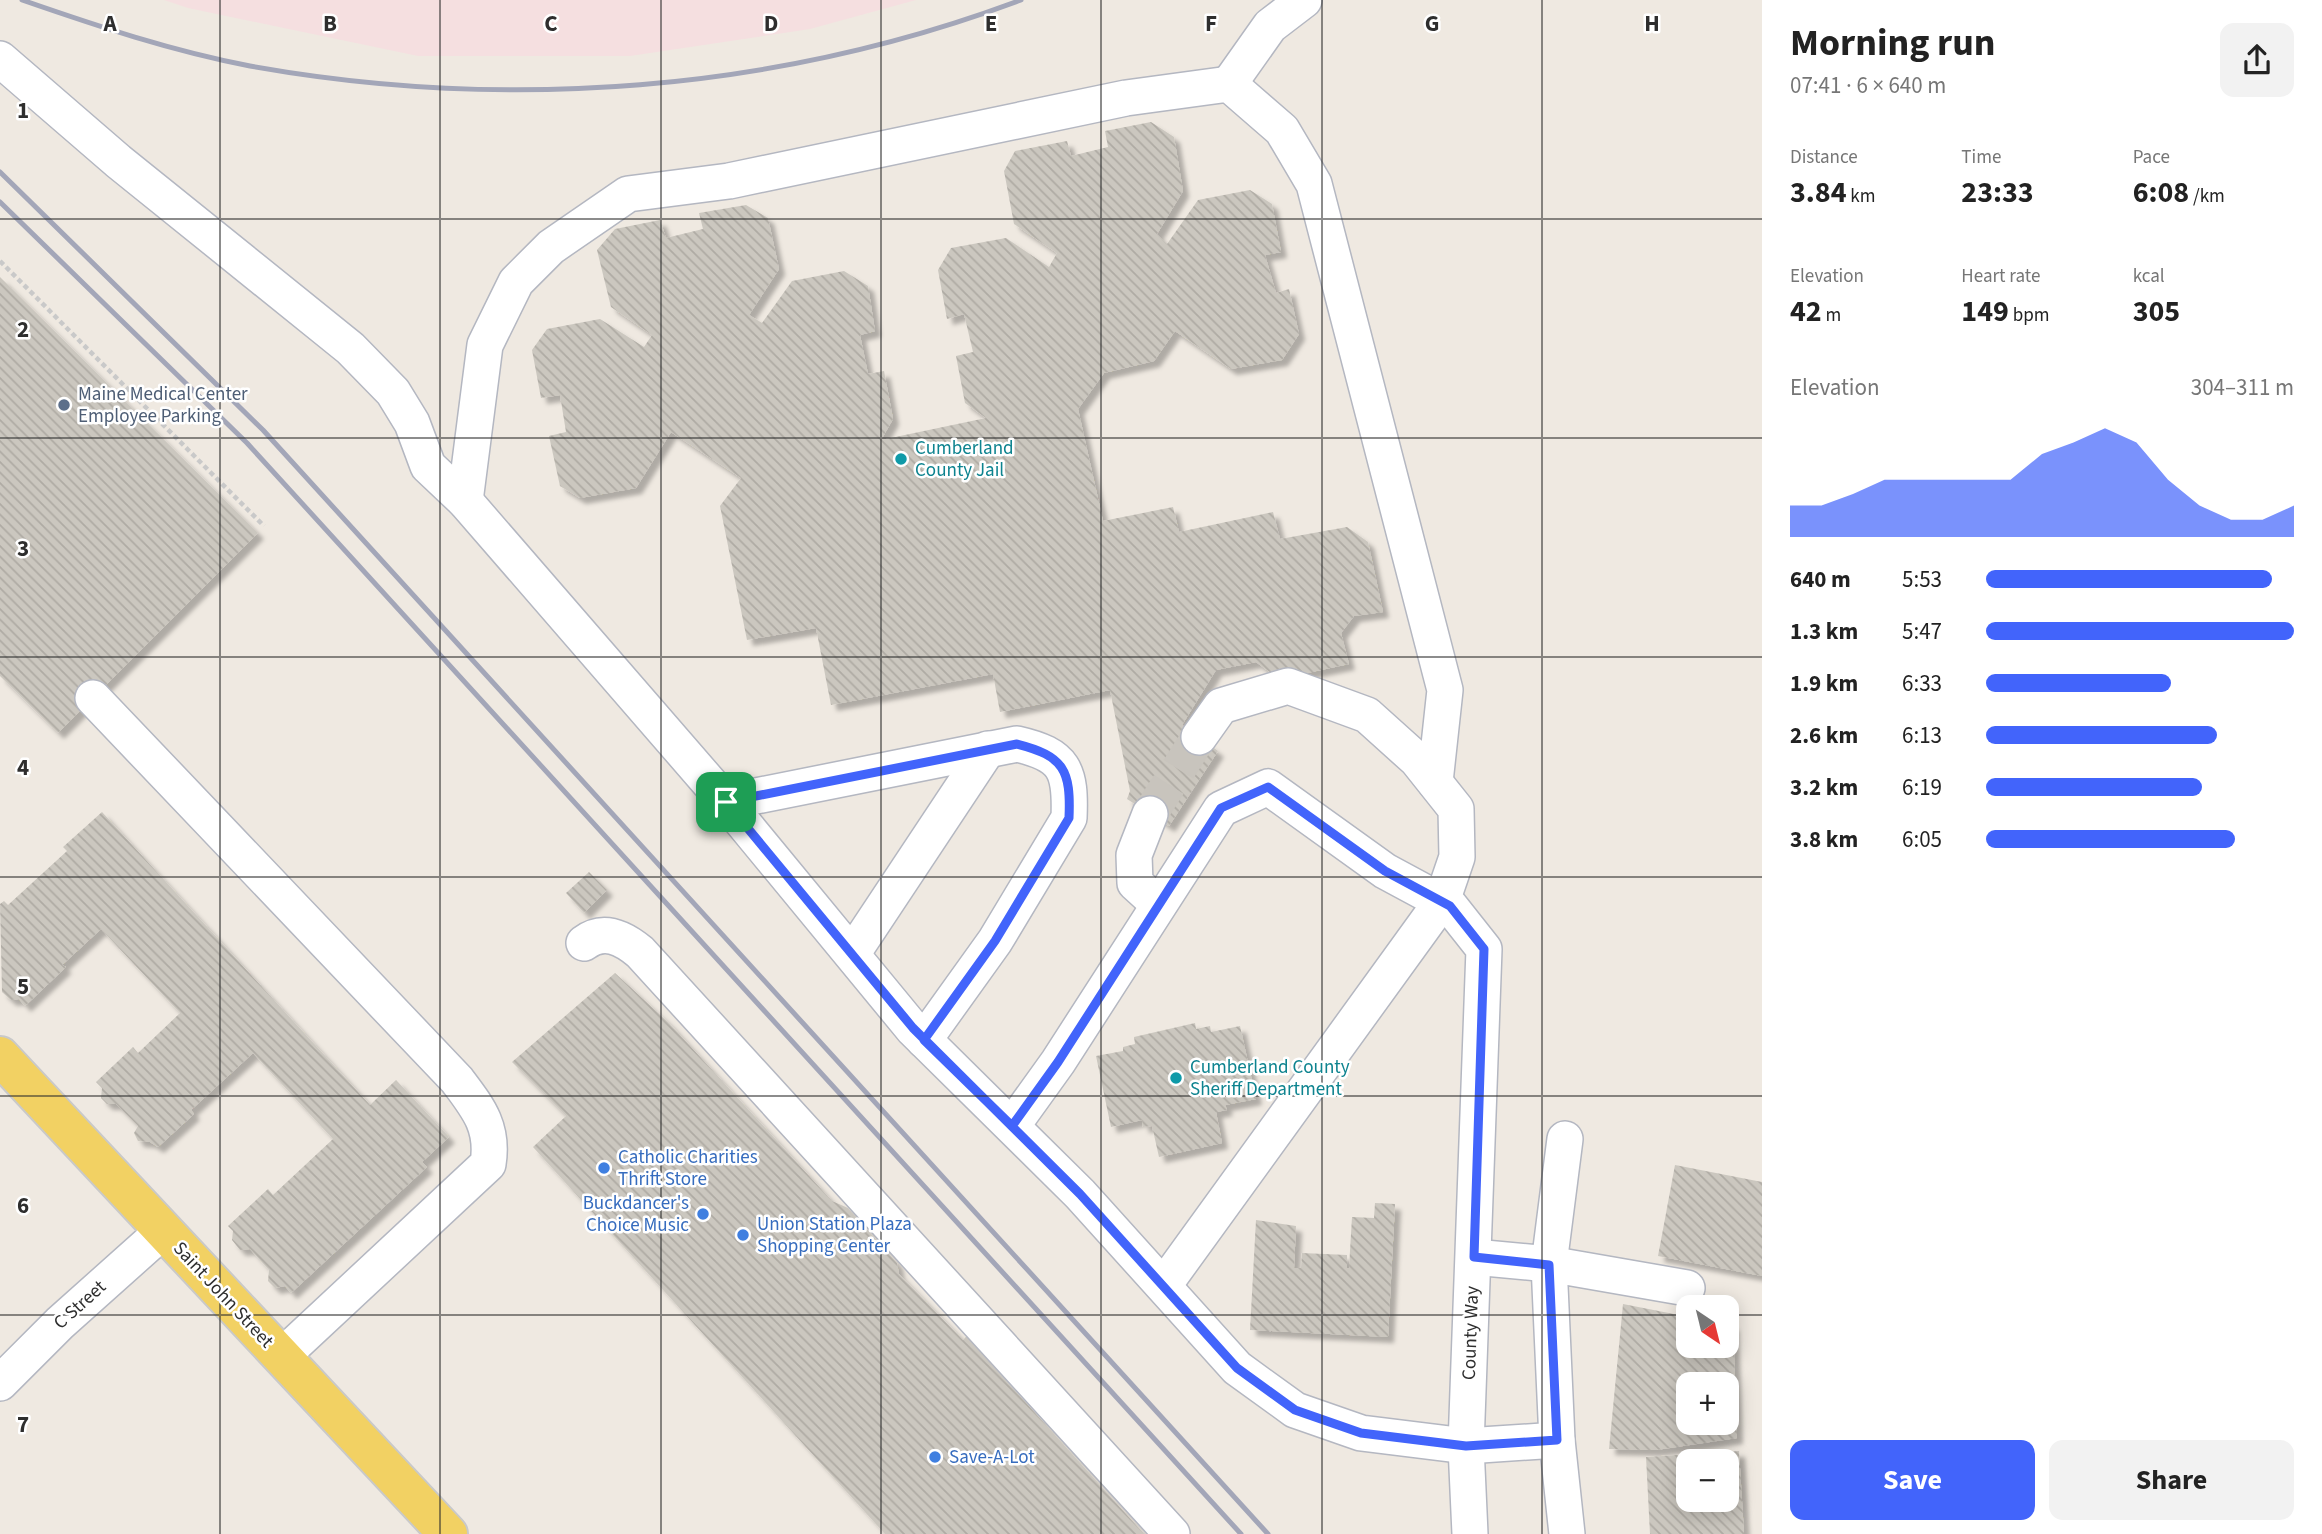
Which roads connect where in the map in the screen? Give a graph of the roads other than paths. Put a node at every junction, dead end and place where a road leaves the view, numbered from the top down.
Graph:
1 (1304, 0) edge
2 (0, 60) edge
3 (1229, 84) junction
4 (465, 501) junction
5 (93, 698) dead end
6 (1199, 737) tunnel mouth
7 (988, 750) junction
8 (1435, 782) junction
9 (726, 802) junction
10 (1150, 814) tunnel mouth
11 (1442, 901) junction
12 (1158, 904) junction
13 (584, 943) dead end
14 (852, 954) junction
15 (924, 1040) junction
16 (0, 1056) edge
17 (1012, 1126) junction
18 (1565, 1139) dead end
19 (163, 1231) junction
20 (1474, 1257) junction
21 (1549, 1265) junction
22 (1164, 1285) junction
23 (1687, 1288) dead end
24 (281, 1357) junction
25 (0, 1383) edge
26 (1557, 1440) junction
27 (1466, 1446) junction
28 (448, 1534) edge
29 (1172, 1534) edge
30 (1470, 1534) edge
31 (1567, 1534) edge

1 - 3 street
2 - 4 street
3 - 4 street
3 - 8 street
4 - 9 street
5 - 24 street
6 - 8 street
7 - 9 street
7 - 14 street
7 - 15 street
8 - 11 street
9 - 14 street
10 - 12 street
11 - 12 street, County Way
11 - 20 street, County Way
11 - 22 street
12 - 17 street, County Way
13 - 29 street
14 - 15 street
15 - 17 street
16 - 19 main road, Saint John Street
17 - 22 street
18 - 21 street
19 - 24 main road, Saint John Street
19 - 25 street, C Street
20 - 21 street
20 - 27 street, County Way
21 - 23 street
21 - 26 street
22 - 27 street
24 - 28 main road, Saint John Street
26 - 27 street
26 - 31 street
27 - 30 street, County Way

